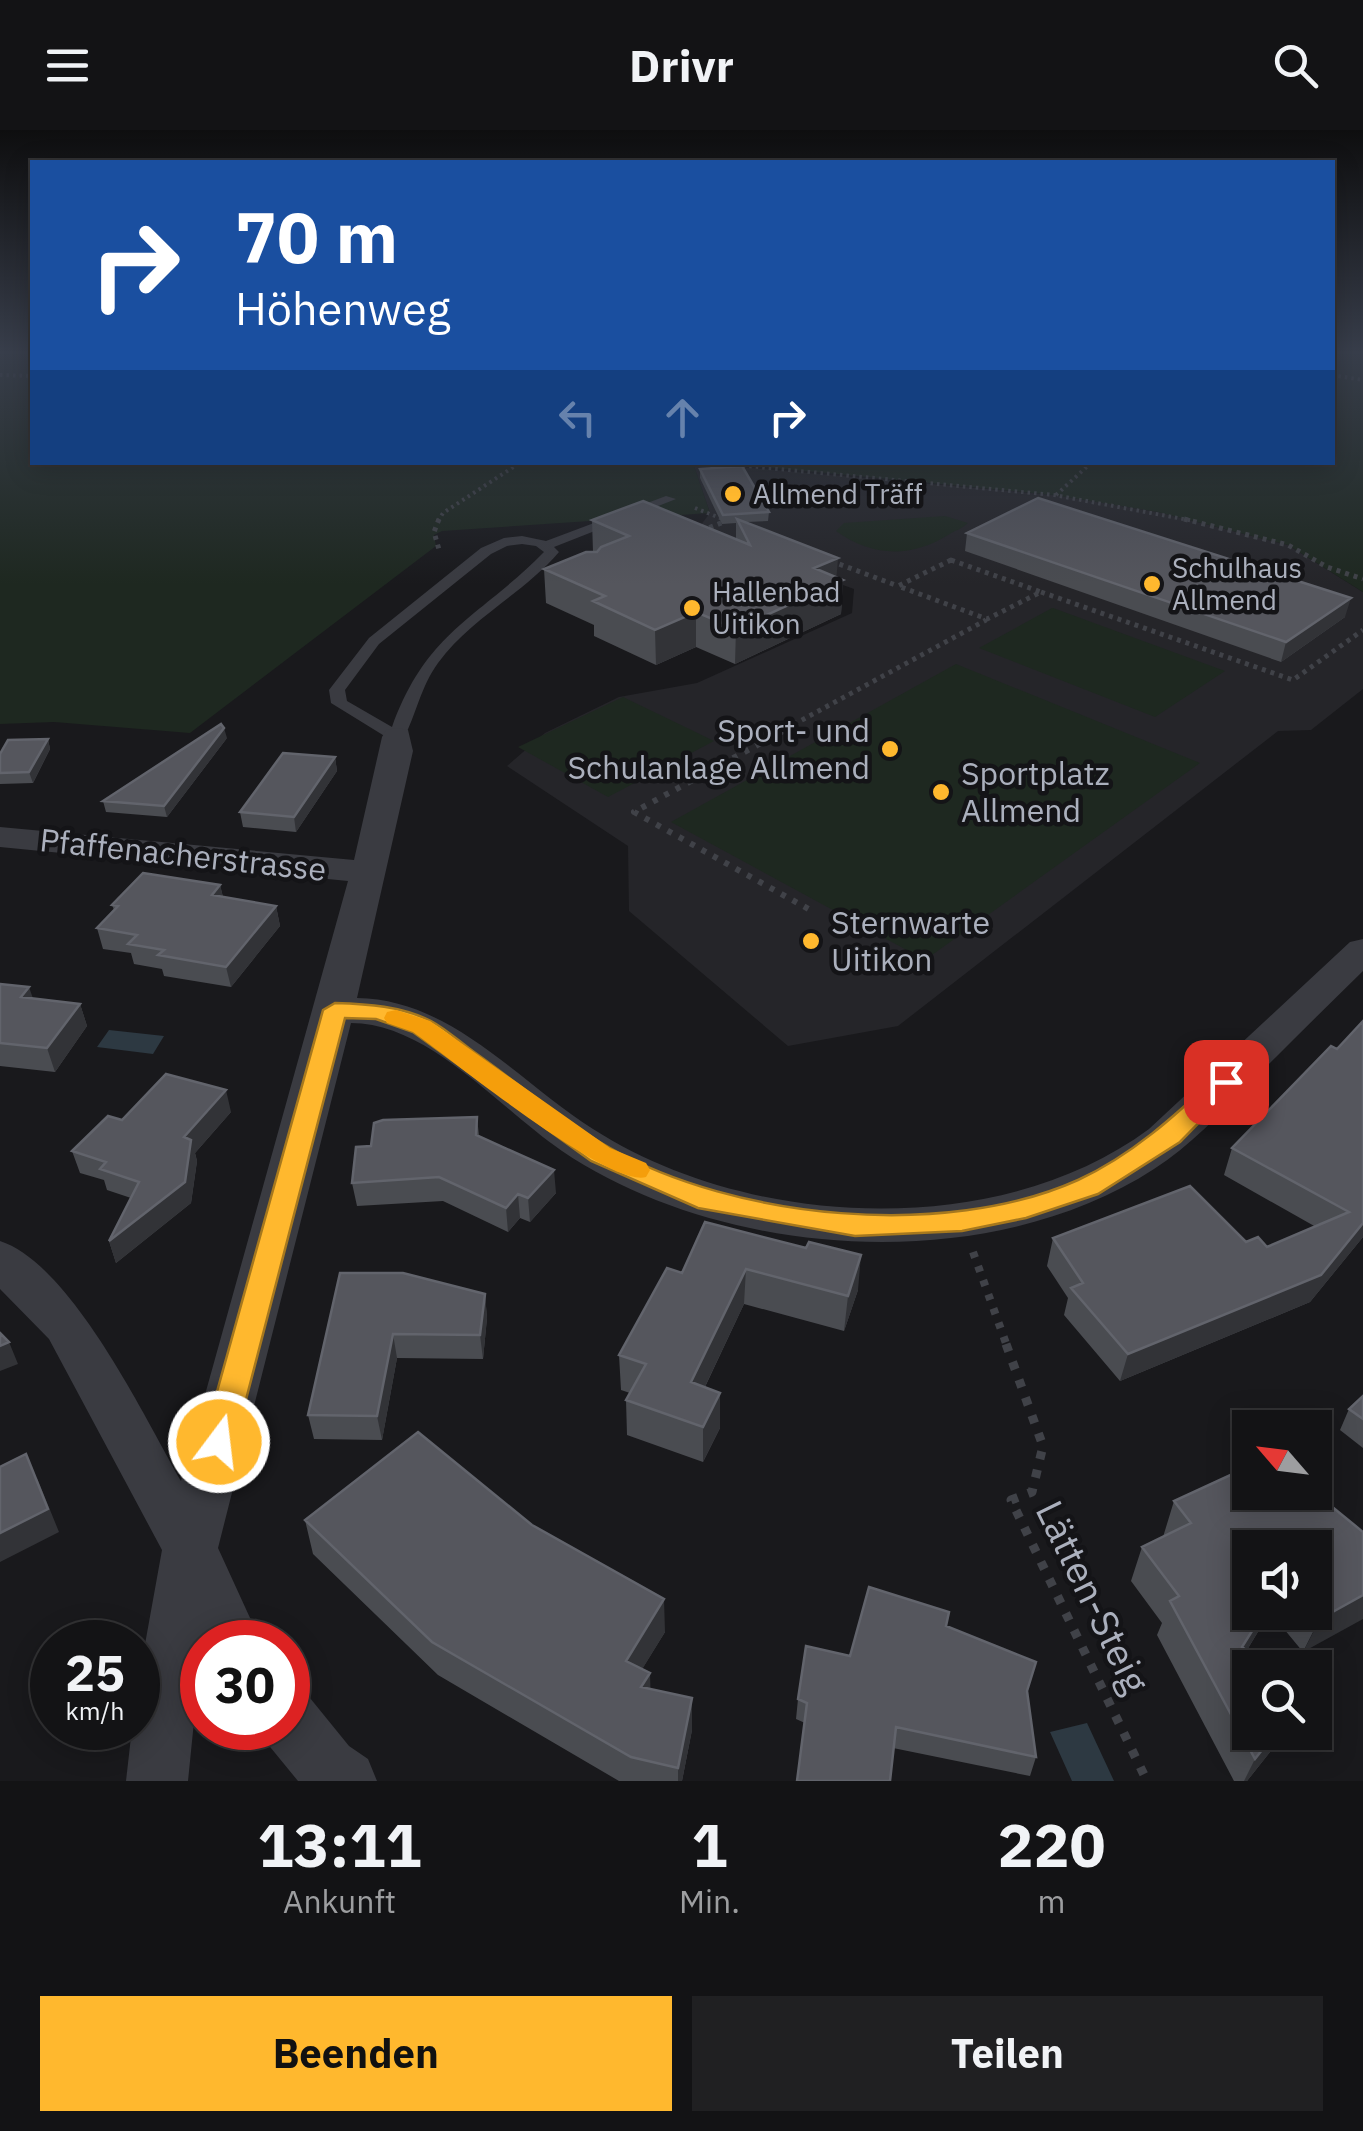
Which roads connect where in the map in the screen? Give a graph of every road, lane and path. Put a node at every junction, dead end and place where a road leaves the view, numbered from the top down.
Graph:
1 (516, 465) edge
2 (735, 465) edge
3 (1089, 465) edge
4 (1054, 496) junction
5 (670, 499) dead end
6 (1046, 508) edge
7 (742, 526) edge
8 (434, 535) dead end
9 (692, 535) edge
10 (964, 549) dead end
11 (543, 554) junction
12 (828, 560) edge
13 (951, 560) junction
14 (560, 565) edge
15 (1363, 579) edge
16 (898, 586) junction
17 (1040, 592) junction
18 (987, 619) junction
19 (1363, 630) edge
20 (397, 737) junction
21 (0, 837) edge
22 (366, 872) junction
23 (812, 910) dead end
24 (1363, 950) edge
25 (335, 1010) junction
26 (962, 1220) junction
27 (0, 1259) edge
28 (190, 1548) junction
29 (222, 1620) edge
30 (310, 1747) edge
31 (157, 1781) edge
32 (346, 1781) edge
33 (1147, 1781) edge

1 - 8 path
2 - 4 path
3 - 4 path
4 - 6 path
4 - 15 path
5 - 11 lane
7 - 9 path
10 - 13 path
11 - 14 lane
11 - 20 lane
11 - 20 lane
12 - 16 path
13 - 16 path
13 - 17 path
16 - 18 path
17 - 18 path
17 - 19 path
18 - 23 path
20 - 22 street
21 - 22 street, Pfaffenacherstrasse
22 - 25 street
24 - 26 street
25 - 26 street
25 - 28 street
26 - 33 path, Lätten-Steig
27 - 28 street
28 - 29 street
28 - 31 street
30 - 32 street

